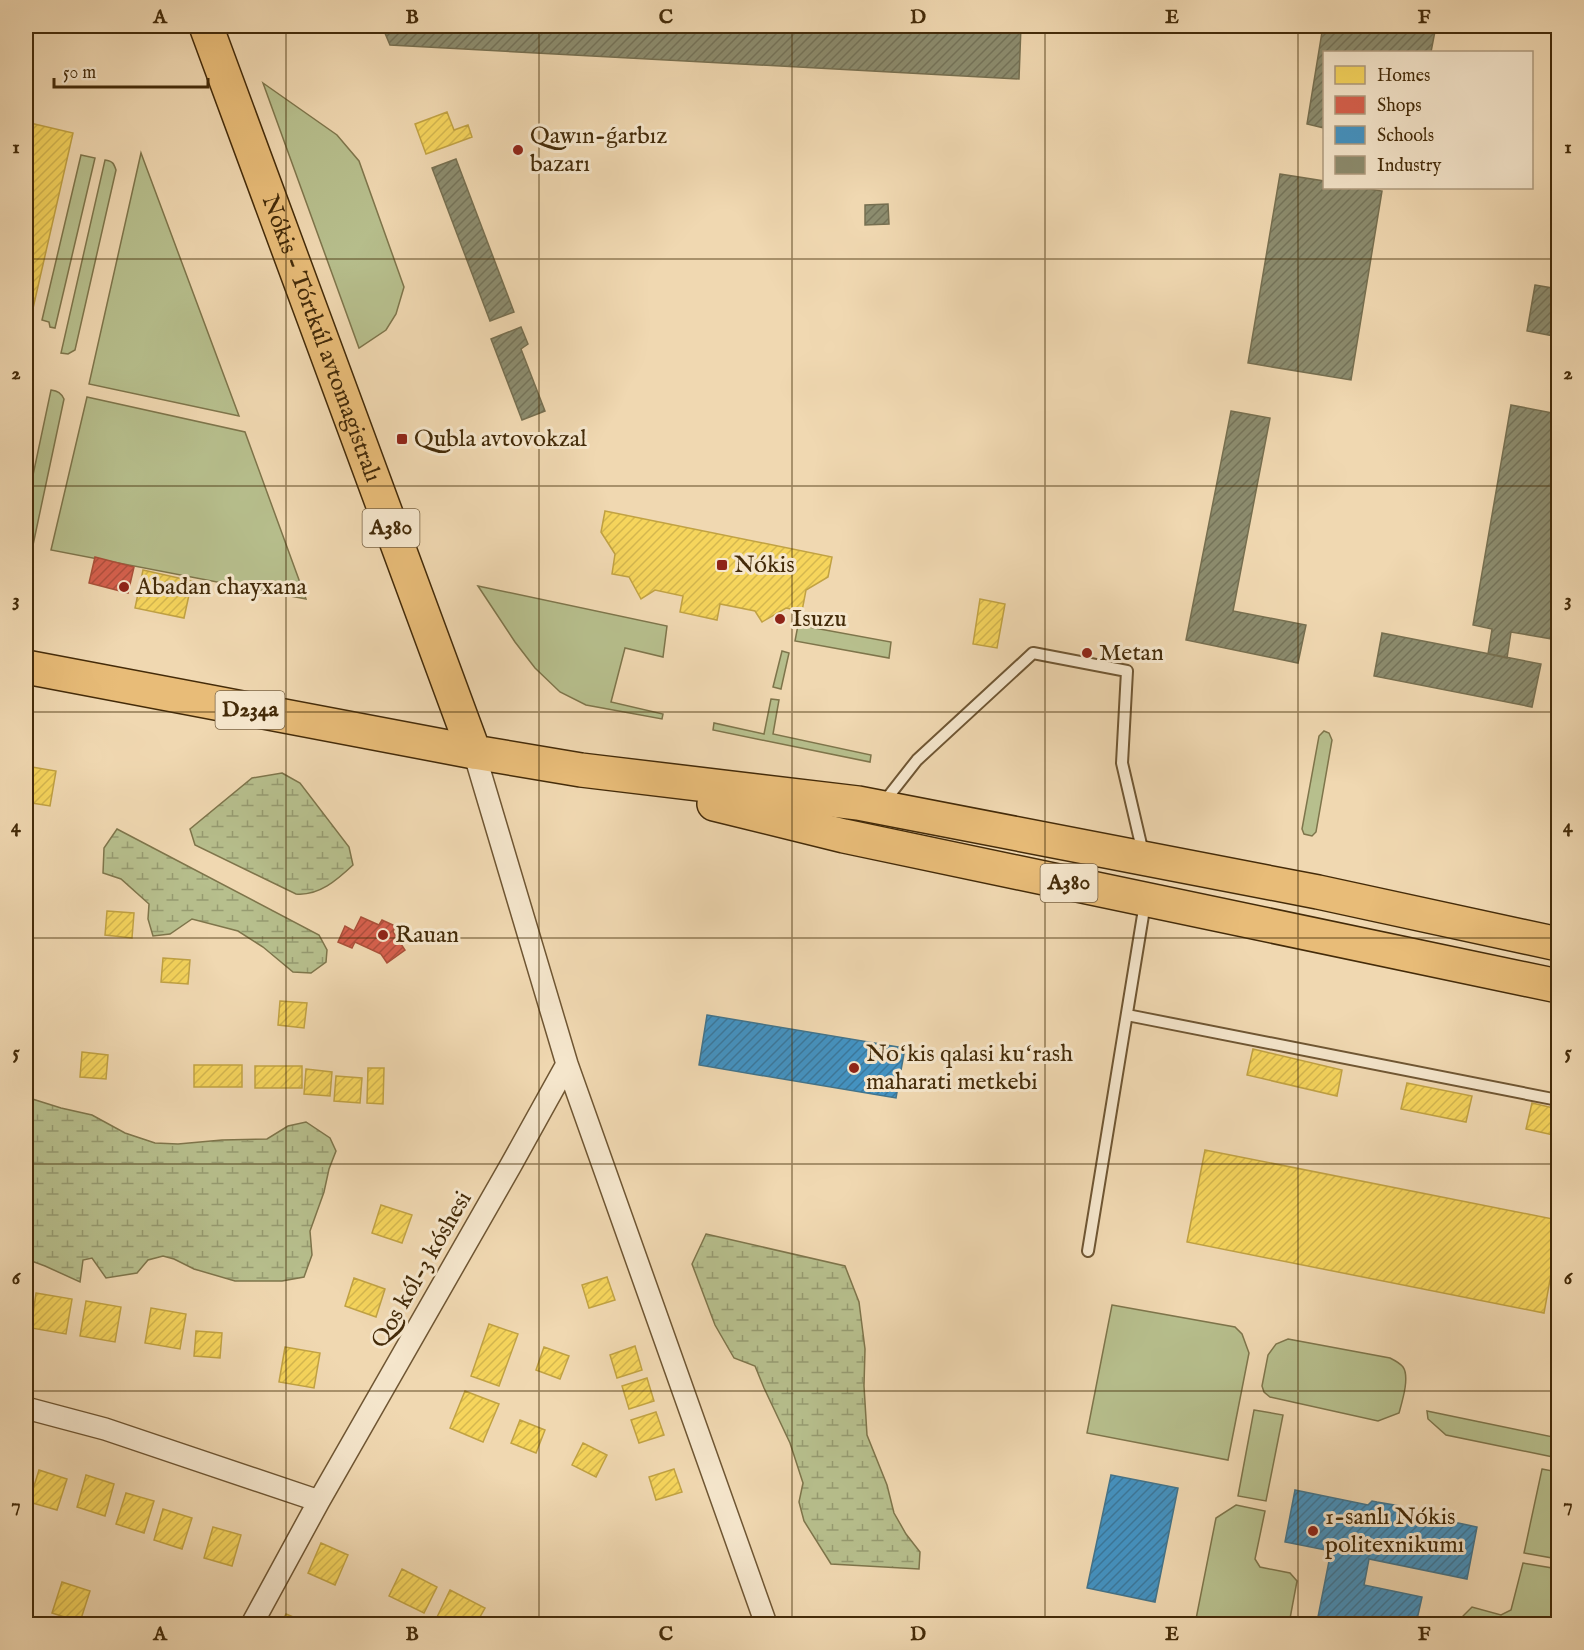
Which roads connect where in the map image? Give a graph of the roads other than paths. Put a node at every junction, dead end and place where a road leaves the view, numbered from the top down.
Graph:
1 (206, 26) edge
2 (26, 667) edge
3 (474, 752) junction
4 (581, 770) junction
5 (880, 808) junction
6 (1144, 859) junction
7 (1146, 900) junction
8 (1558, 944) edge
9 (1558, 986) edge
10 (1126, 1015) junction
11 (567, 1064) junction
12 (1558, 1100) edge
13 (1088, 1251) dead end
14 (26, 1408) edge
15 (319, 1501) junction
16 (252, 1624) edge
17 (766, 1624) edge

1 - 3 main road, Nókis - Tórtkúl avtomagistralı / A380
2 - 3 main road, D234a
3 - 4 main road, A380
3 - 11 street
4 - 5 main road, A380
4 - 7 main road, A380
5 - 6 main road, A380
5 - 6 lane
6 - 8 main road, A380
7 - 9 main road, A380
7 - 10 lane
10 - 12 lane
10 - 13 lane
11 - 15 street, Qos kól-3 kóshesi
11 - 17 street
14 - 15 street
15 - 16 street, Qos kól-3 kóshesi

